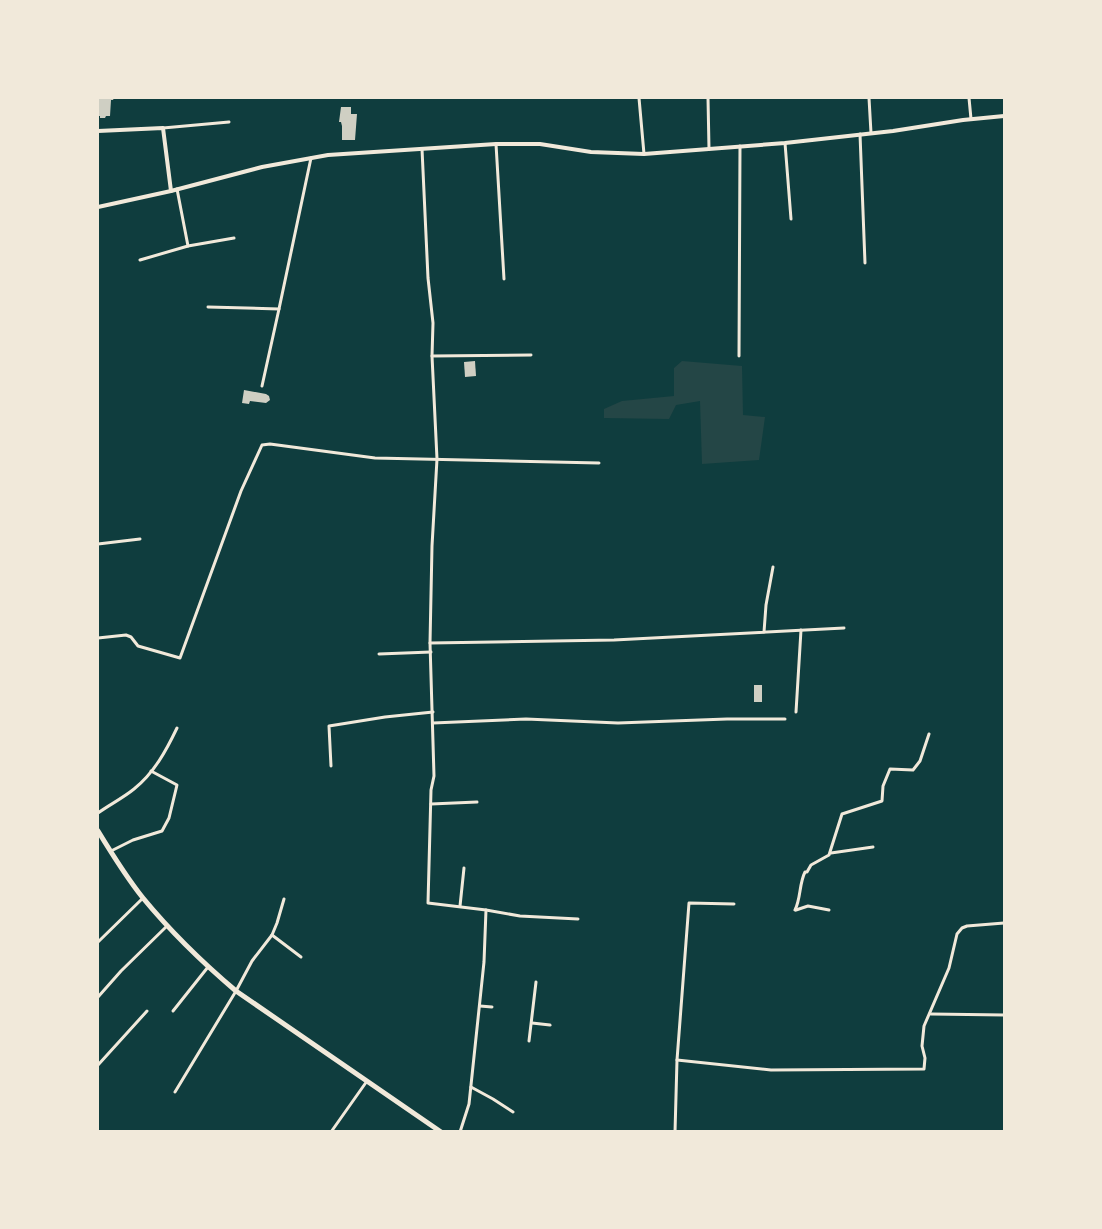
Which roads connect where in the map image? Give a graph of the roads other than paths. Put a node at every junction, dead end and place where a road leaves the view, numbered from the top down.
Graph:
1 (640, 98) edge
2 (708, 98) edge
3 (869, 98) edge
4 (969, 98) edge
5 (1004, 116) edge
6 (971, 119) junction
7 (229, 122) dead end
8 (164, 128) junction
9 (98, 130) edge
10 (872, 133) junction
11 (860, 134) junction
12 (785, 143) junction
13 (496, 144) junction
14 (740, 146) junction
15 (422, 149) junction
16 (709, 149) junction
17 (644, 154) junction
18 (311, 158) junction
19 (177, 189) junction
20 (171, 191) junction
21 (98, 207) edge
22 (791, 218) dead end
23 (234, 238) dead end
24 (188, 246) junction
25 (140, 260) dead end
26 (865, 263) dead end
27 (504, 279) dead end
28 (208, 307) dead end
29 (279, 309) junction
30 (432, 356) junction
31 (531, 356) dead end
32 (740, 356) dead end
33 (262, 386) dead end
34 (437, 459) junction
35 (599, 463) dead end
36 (140, 539) dead end
37 (98, 544) edge
38 (773, 567) dead end
39 (844, 628) dead end
40 (801, 630) junction
41 (764, 632) junction
42 (98, 638) edge
43 (430, 642) junction
44 (431, 652) junction
45 (379, 654) dead end
46 (433, 712) junction
47 (796, 712) dead end
48 (785, 719) dead end
49 (433, 723) junction
50 (177, 728) dead end
51 (929, 734) dead end
52 (331, 766) dead end
53 (152, 771) junction
54 (477, 802) dead end
55 (431, 804) junction
56 (98, 813) edge
57 (98, 831) edge
58 (874, 846) dead end
59 (110, 851) junction
60 (830, 853) junction
61 (464, 868) dead end
62 (143, 898) junction
63 (284, 899) dead end
64 (734, 904) dead end
65 (460, 906) junction
66 (486, 910) junction
67 (829, 910) dead end
68 (578, 919) dead end
69 (1004, 923) edge
70 (168, 926) junction
71 (272, 935) junction
72 (98, 942) edge
73 (301, 957) dead end
74 (208, 967) junction
75 (536, 982) dead end
76 (236, 991) junction
77 (98, 997) edge
78 (480, 1006) junction
79 (492, 1006) dead end
80 (173, 1010) dead end
81 (147, 1011) dead end
82 (931, 1014) junction
83 (1004, 1015) edge
84 (532, 1023) junction
85 (550, 1025) dead end
86 (530, 1041) dead end
87 (677, 1060) junction
88 (98, 1065) edge
89 (367, 1080) junction
90 (471, 1087) junction
91 (175, 1092) dead end
92 (513, 1112) dead end
93 (331, 1132) edge
94 (441, 1132) edge
95 (460, 1132) edge
96 (675, 1132) edge

1 - 17 street
2 - 16 street
3 - 10 street
4 - 6 street
5 - 6 street
6 - 10 street
7 - 8 street
8 - 9 street
8 - 20 street
10 - 11 street
11 - 12 street
11 - 26 street
12 - 14 street
12 - 22 street
13 - 15 street
13 - 17 street
13 - 27 street
14 - 16 street
14 - 32 street
15 - 18 street
15 - 30 street
16 - 17 street
18 - 19 street
18 - 29 street
19 - 20 street
19 - 24 street
20 - 21 street
23 - 24 street
24 - 25 street
28 - 29 street
29 - 33 street
30 - 31 street
30 - 34 street
34 - 35 street
34 - 42 street
34 - 43 street
36 - 37 street
38 - 41 street
39 - 40 street
40 - 41 street
40 - 47 street
41 - 43 street
43 - 44 street
44 - 45 street
44 - 46 street
46 - 49 street
46 - 52 street
48 - 49 street
49 - 55 street
50 - 53 street
51 - 60 street
53 - 56 street
53 - 59 street
54 - 55 street
55 - 65 street
57 - 59 highway
58 - 60 street
59 - 62 highway
60 - 67 street
61 - 65 street
62 - 70 highway
62 - 72 street
63 - 71 street
64 - 87 street
65 - 66 street
66 - 68 street
66 - 78 street
69 - 82 street
70 - 74 highway
70 - 77 street
71 - 73 street
71 - 76 street
74 - 76 highway
74 - 80 street
75 - 84 street
76 - 89 highway
76 - 91 street
78 - 79 street
78 - 90 street
81 - 88 street
82 - 83 street
82 - 87 street
84 - 85 street
84 - 86 street
87 - 96 street
89 - 93 street
89 - 94 highway
90 - 92 street
90 - 95 street

